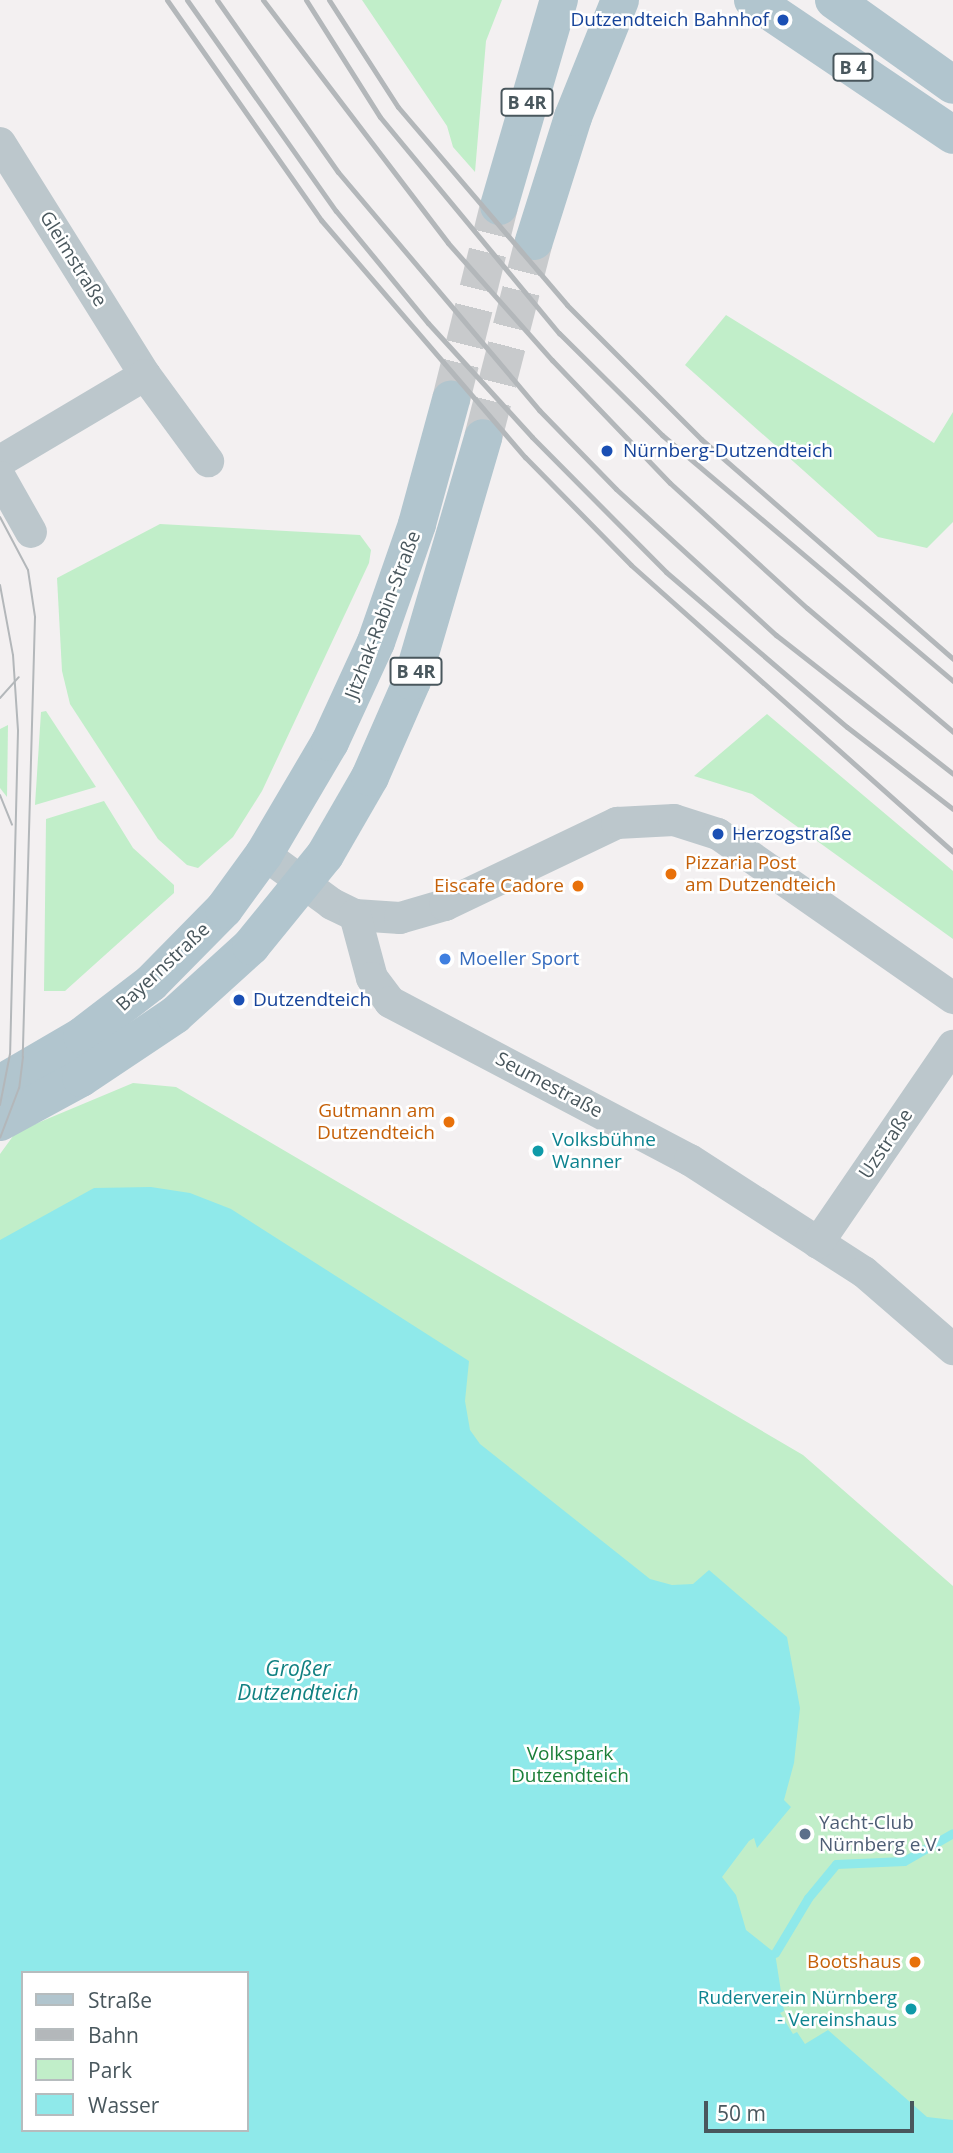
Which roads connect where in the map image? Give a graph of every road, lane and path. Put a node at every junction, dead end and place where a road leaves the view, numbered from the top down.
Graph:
1 (559, 0) edge
2 (620, 0) edge
3 (753, 0) edge
4 (834, 0) edge
5 (953, 85) edge
6 (953, 135) edge
7 (0, 143) edge
8 (499, 206) tunnel mouth
9 (534, 241) tunnel mouth
10 (145, 375) junction
11 (452, 400) tunnel mouth
12 (483, 438) tunnel mouth
13 (0, 461) edge
14 (208, 461) dead end
15 (0, 477) edge
16 (31, 532) dead end
17 (264, 854) junction
18 (303, 884) junction
19 (355, 915) junction
20 (953, 998) edge
21 (953, 1046) edge
22 (0, 1084) edge
23 (0, 1122) edge
24 (818, 1243) junction
25 (953, 1349) edge

1 - 8 main road, B 4R
2 - 9 main road, B 4R
3 - 6 main road, B 4
4 - 5 main road
7 - 10 street, Gleimstraße
10 - 13 street
10 - 14 street, Gleimstraße
11 - 17 main road, Jitzhak-Rabin-Straße / B 4R
12 - 18 main road, B 4R
15 - 16 street
17 - 18 street
17 - 22 main road, Bayernstraße / B 4R
18 - 19 street
18 - 23 main road, Bayernstraße / B 4R
19 - 20 street
19 - 24 street, Seumestraße
21 - 24 street, Uzstraße
24 - 25 street, Seumestraße

